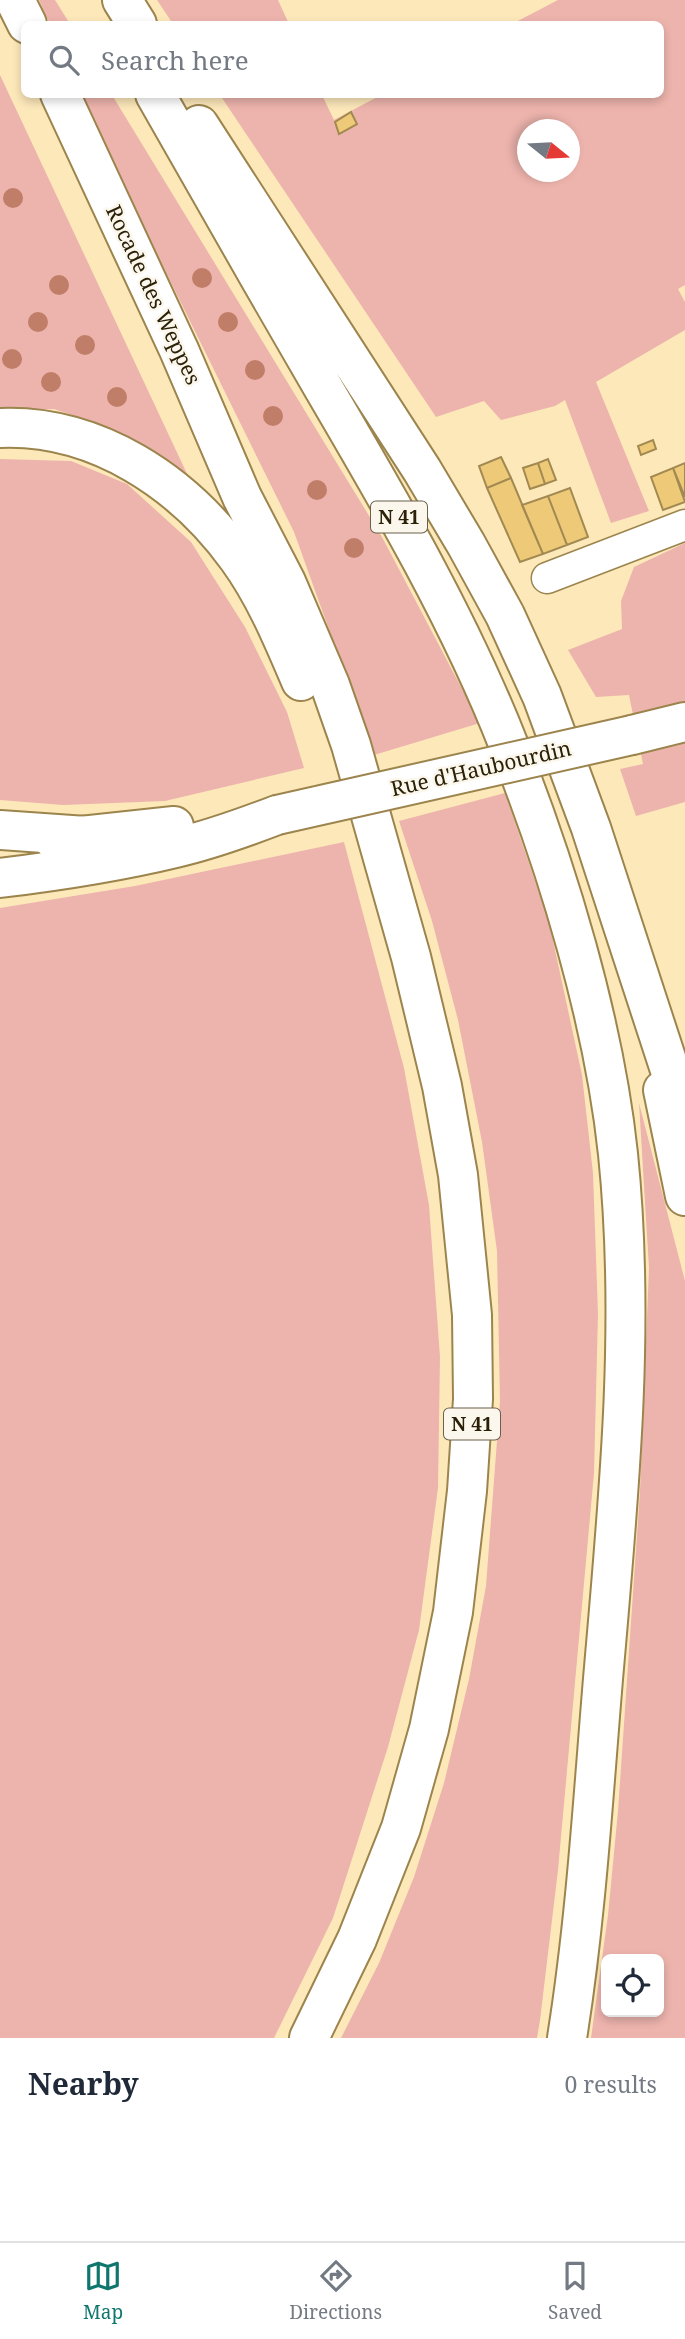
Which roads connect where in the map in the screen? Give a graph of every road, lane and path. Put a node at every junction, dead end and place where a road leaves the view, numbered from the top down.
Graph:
1 (15, 0) edge
2 (101, 0) edge
3 (122, 0) edge
4 (26, 21) edge
5 (113, 21) edge
6 (135, 21) edge
7 (62, 98) edge
8 (157, 98) edge
9 (183, 98) edge
10 (0, 428) edge
11 (685, 525) edge
12 (547, 578) dead end
13 (685, 722) edge
14 (277, 815) junction
15 (0, 831) edge
16 (375, 833) junction
17 (86, 836) junction
18 (0, 845) edge
19 (0, 878) edge
20 (639, 978) junction
21 (685, 1116) edge
22 (685, 1196) edge
23 (326, 2002) junction
24 (303, 2038) edge
25 (309, 2038) edge
26 (568, 2038) edge

1 - 4 main road
2 - 5 main road
3 - 6 main road
7 - 16 main road, Rocade des Weppes / N 41
8 - 26 main road, N 41
9 - 20 main road
10 - 16 main road
11 - 12 street
13 - 14 main road, Rue d'Haubourdin, bridge
14 - 17 main road, Rue d'Haubourdin
14 - 19 main road, Rue d'Haubourdin
15 - 17 main road
16 - 23 main road, N 41
17 - 18 main road, Rue d'Haubourdin
20 - 21 main road
20 - 22 main road
23 - 24 main road
23 - 25 main road

